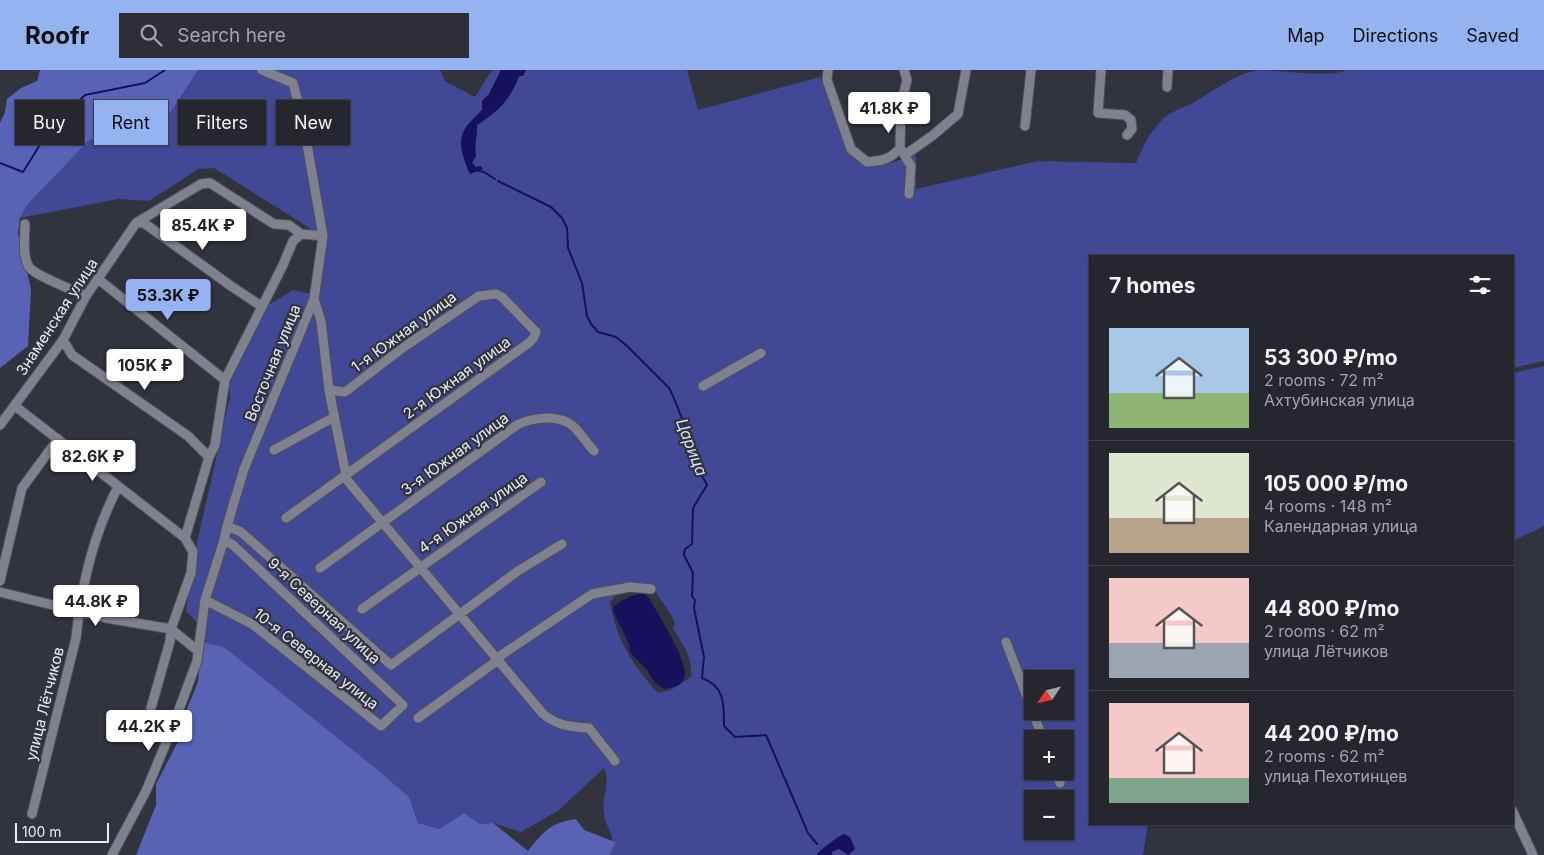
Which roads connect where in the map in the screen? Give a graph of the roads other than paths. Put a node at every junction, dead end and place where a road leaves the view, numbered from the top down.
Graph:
1 (262, 70) edge
2 (828, 70) edge
3 (904, 70) edge
4 (966, 70) edge
5 (1031, 70) edge
6 (1101, 70) edge
7 (1168, 70) edge
8 (1167, 87) dead end
9 (1025, 126) dead end
10 (1127, 136) dead end
11 (902, 151) junction
12 (909, 194) dead end
13 (136, 223) junction
14 (25, 224) dead end
15 (301, 234) junction
16 (323, 236) junction
17 (98, 279) junction
18 (496, 294) joint
19 (86, 296) junction
20 (314, 299) junction
21 (261, 306) junction
22 (63, 340) junction
23 (761, 354) dead end
24 (225, 380) junction
25 (703, 386) dead end
26 (329, 390) junction
27 (15, 406) junction
28 (334, 416) junction
29 (0, 425) edge
30 (58, 439) junction
31 (274, 450) dead end
32 (594, 451) dead end
33 (209, 457) junction
34 (346, 476) junction
35 (541, 482) dead end
36 (118, 487) junction
37 (286, 518) dead end
38 (383, 523) junction
39 (226, 526) junction
40 (186, 538) junction
41 (224, 540) junction
42 (562, 544) dead end
43 (420, 567) junction
44 (320, 568) dead end
45 (0, 581) edge
46 (651, 589) dead end
47 (0, 592) edge
48 (205, 600) junction
49 (362, 609) dead end
50 (79, 610) junction
51 (460, 615) junction
52 (171, 629) junction
53 (1006, 642) dead end
54 (198, 651) junction
55 (498, 660) junction
56 (403, 705) joint
57 (151, 708) dead end
58 (418, 718) dead end
59 (1040, 730) edge
60 (614, 761) dead end
61 (1059, 780) edge
62 (1060, 783) dead end
63 (32, 814) dead end
64 (1514, 814) edge
65 (112, 855) edge
66 (1534, 855) edge

1 - 16 street, Восточная улица
2 - 11 street
3 - 11 street
4 - 11 street
5 - 9 street
6 - 10 street
7 - 8 street
11 - 12 street
13 - 15 street
13 - 17 street, Знаменская улица
13 - 21 street
14 - 19 street
15 - 16 street
15 - 21 street
16 - 20 street, Восточная улица
17 - 19 street, Знаменская улица
17 - 24 street
18 - 26 street, 1-я Южная улица
18 - 34 street, 2-я Южная улица
19 - 22 street, Знаменская улица
20 - 26 street
20 - 39 street, Восточная улица
21 - 24 street
22 - 27 street, Знаменская улица
22 - 33 street
23 - 25 street
24 - 33 street
26 - 28 street
27 - 29 street, Знаменская улица
27 - 30 street
28 - 31 street
28 - 34 street
30 - 36 street
30 - 45 street
32 - 38 street, 3-я Южная улица
33 - 40 street
34 - 37 street
34 - 38 street
35 - 43 street, 4-я Южная улица
36 - 40 street
36 - 50 street, улица Лётчиков
38 - 43 street
38 - 44 street, 3-я Южная улица
39 - 41 street, Восточная улица
39 - 51 street
40 - 52 street
41 - 48 street, Восточная улица
41 - 56 street, 9-я Северная улица
42 - 51 street
43 - 49 street, 4-я Южная улица
43 - 51 street
46 - 55 street
47 - 50 street
48 - 54 street, Восточная улица
48 - 56 street, 10-я Северная улица
50 - 52 street
50 - 63 street, улица Лётчиков
51 - 55 street
52 - 54 street
52 - 57 street
53 - 59 street
54 - 65 street, Восточная улица
55 - 58 street
55 - 60 street
61 - 62 street
64 - 66 street

